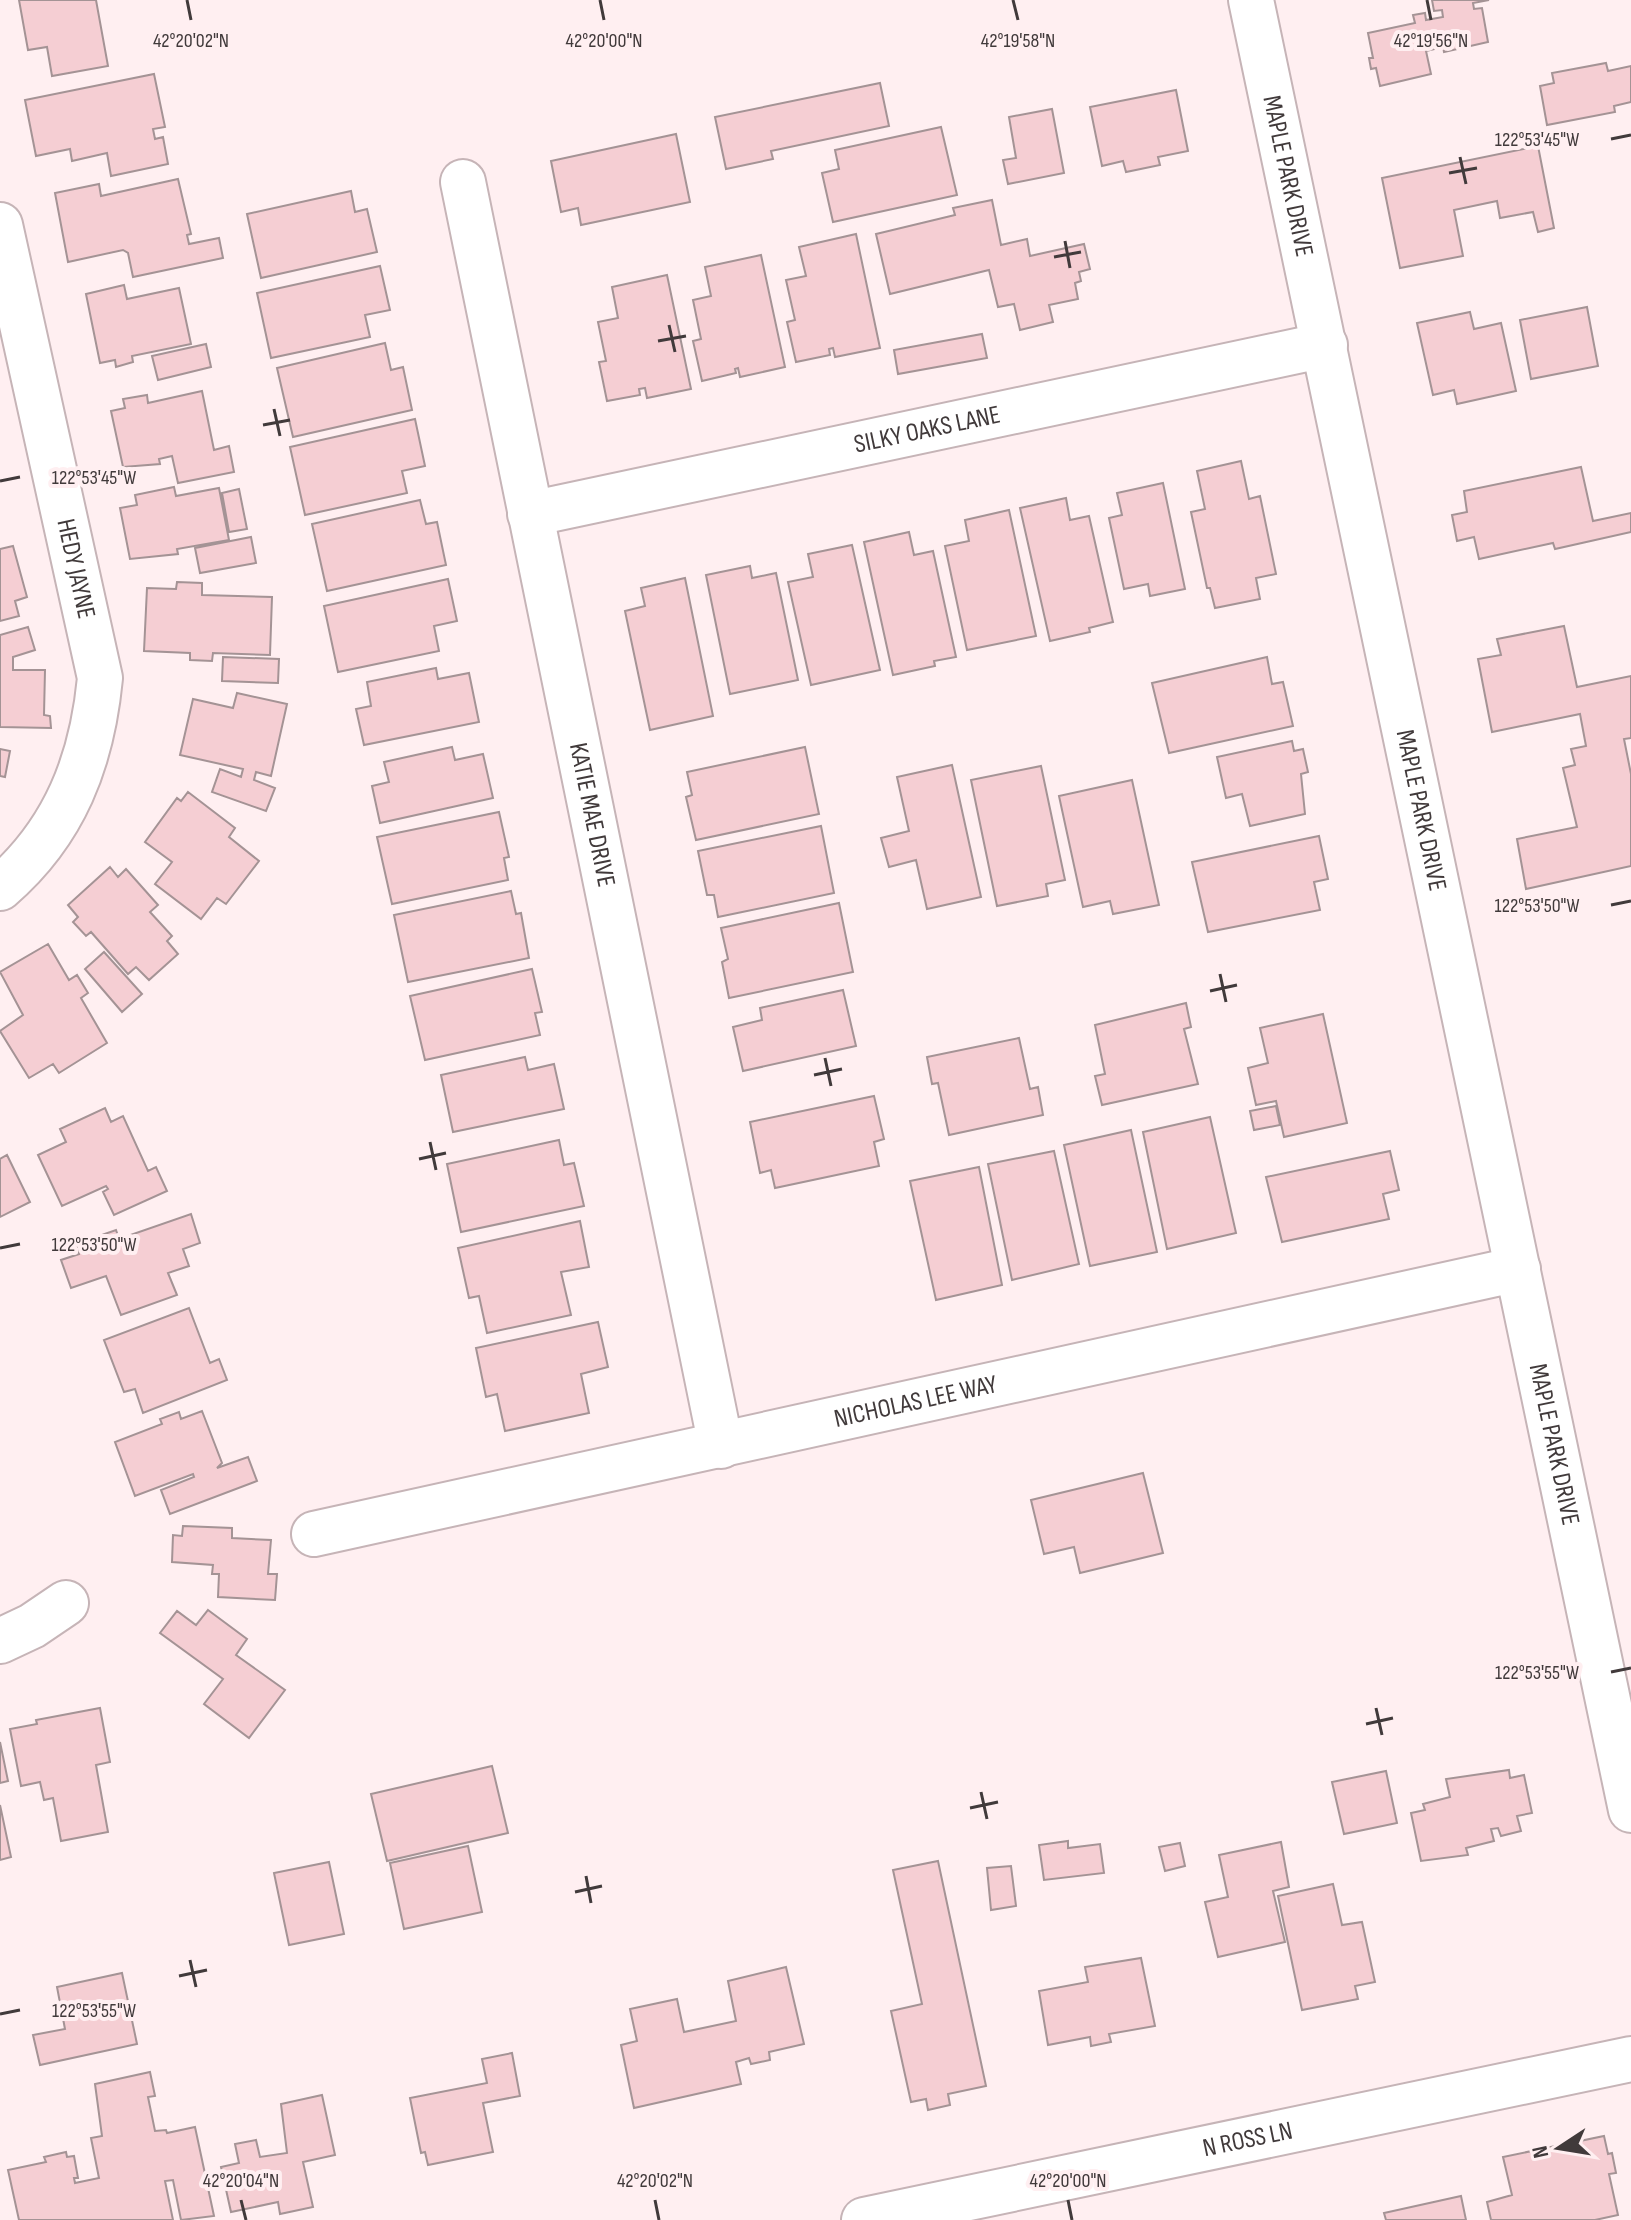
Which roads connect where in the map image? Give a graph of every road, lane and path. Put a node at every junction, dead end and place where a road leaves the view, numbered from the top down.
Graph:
1 (1251, 0) edge
2 (463, 182) dead end
3 (0, 225) edge
4 (1325, 345) junction
5 (530, 514) junction
6 (0, 888) edge
7 (1518, 1269) junction
8 (721, 1446) junction
9 (314, 1534) dead end
10 (66, 1603) dead end
11 (0, 1641) edge
12 (1631, 1810) edge
13 (1631, 2059) edge
14 (864, 2220) edge

1 - 4 street, MAPLE PARK DRIVE
2 - 5 street, KATIE MAE DRIVE
3 - 6 street, HEDY JAYNE
4 - 5 street, SILKY OAKS LANE
4 - 7 street, MAPLE PARK DRIVE
5 - 8 street, KATIE MAE DRIVE
7 - 8 street, NICHOLAS LEE WAY
7 - 12 street, MAPLE PARK DRIVE
8 - 9 street, NICHOLAS LEE WAY
10 - 11 street
13 - 14 street, N ROSS LN

